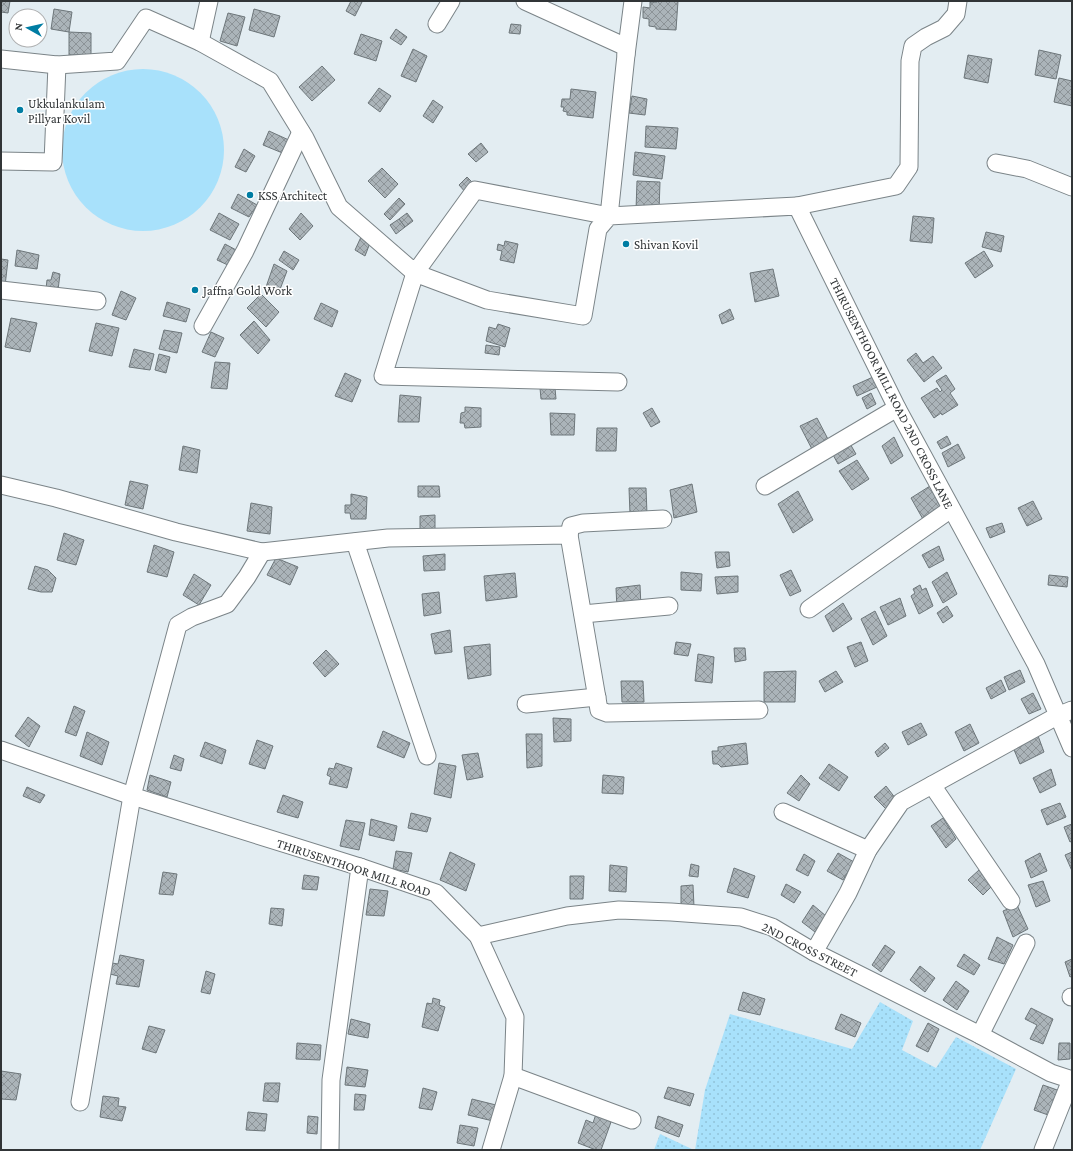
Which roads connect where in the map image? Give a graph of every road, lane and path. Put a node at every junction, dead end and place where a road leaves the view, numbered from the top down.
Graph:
1 (209, 1) edge
2 (451, 1) edge
3 (526, 1) edge
4 (633, 1) edge
5 (958, 1) edge
6 (437, 24) dead end
7 (200, 42) junction
8 (626, 56) junction
9 (1, 59) edge
10 (57, 65) junction
11 (302, 132) junction
12 (1, 161) edge
13 (996, 163) dead end
14 (1072, 187) edge
15 (797, 206) junction
16 (609, 216) junction
17 (414, 273) junction
18 (1, 290) edge
19 (97, 301) dead end
20 (203, 326) dead end
21 (618, 382) dead end
22 (897, 408) junction
23 (1, 485) edge
24 (765, 486) dead end
25 (951, 509) junction
26 (663, 519) dead end
27 (569, 535) junction
28 (355, 542) junction
29 (262, 552) junction
30 (669, 606) dead end
31 (809, 609) dead end
32 (583, 614) junction
33 (597, 697) junction
34 (526, 704) dead end
35 (759, 710) dead end
36 (1065, 713) edge
37 (1072, 748) edge
38 (1, 750) edge
39 (427, 756) dead end
40 (932, 785) junction
41 (132, 796) junction
42 (783, 812) dead end
43 (868, 850) junction
44 (360, 867) junction
45 (1011, 900) dead end
46 (478, 936) junction
47 (1026, 943) dead end
48 (814, 952) junction
49 (980, 1035) junction
50 (513, 1076) junction
51 (1072, 1080) edge
52 (80, 1102) dead end
53 (632, 1120) dead end
54 (330, 1150) edge
55 (491, 1150) edge
56 (1043, 1150) edge

1 - 7 street
2 - 6 street
3 - 8 street
4 - 8 street
5 - 15 street
7 - 10 street
7 - 11 street
8 - 16 street
9 - 10 street
10 - 12 street
11 - 17 street
11 - 20 street
13 - 14 street
15 - 16 street
15 - 22 street, THIRUSENTHOOR MILL ROAD 2ND CROSS LANE
16 - 17 street
16 - 17 street
17 - 21 street
18 - 19 street
22 - 24 street
22 - 25 street, THIRUSENTHOOR MILL ROAD 2ND CROSS LANE
23 - 29 street
25 - 31 street
25 - 36 street, THIRUSENTHOOR MILL ROAD 2ND CROSS LANE
26 - 27 street
27 - 28 street
27 - 32 street
28 - 29 street
28 - 39 street
29 - 41 street
30 - 32 street
32 - 33 street
33 - 34 street
33 - 35 street
36 - 37 street, THIRUSENTHOOR MILL ROAD 2ND CROSS LANE
36 - 40 street
38 - 41 street, THIRUSENTHOOR MILL ROAD
40 - 43 street
40 - 45 street
41 - 44 street, THIRUSENTHOOR MILL ROAD
41 - 52 street
42 - 43 street
43 - 48 street
44 - 46 street, THIRUSENTHOOR MILL ROAD
44 - 54 street
46 - 48 street, 2ND CROSS STREET
46 - 50 street, THIRUSENTHOOR MILL ROAD
47 - 49 street
48 - 49 street, 2ND CROSS STREET
49 - 51 street, 2ND CROSS STREET
50 - 53 street
50 - 55 street, THIRUSENTHOOR MILL ROAD
51 - 56 street

